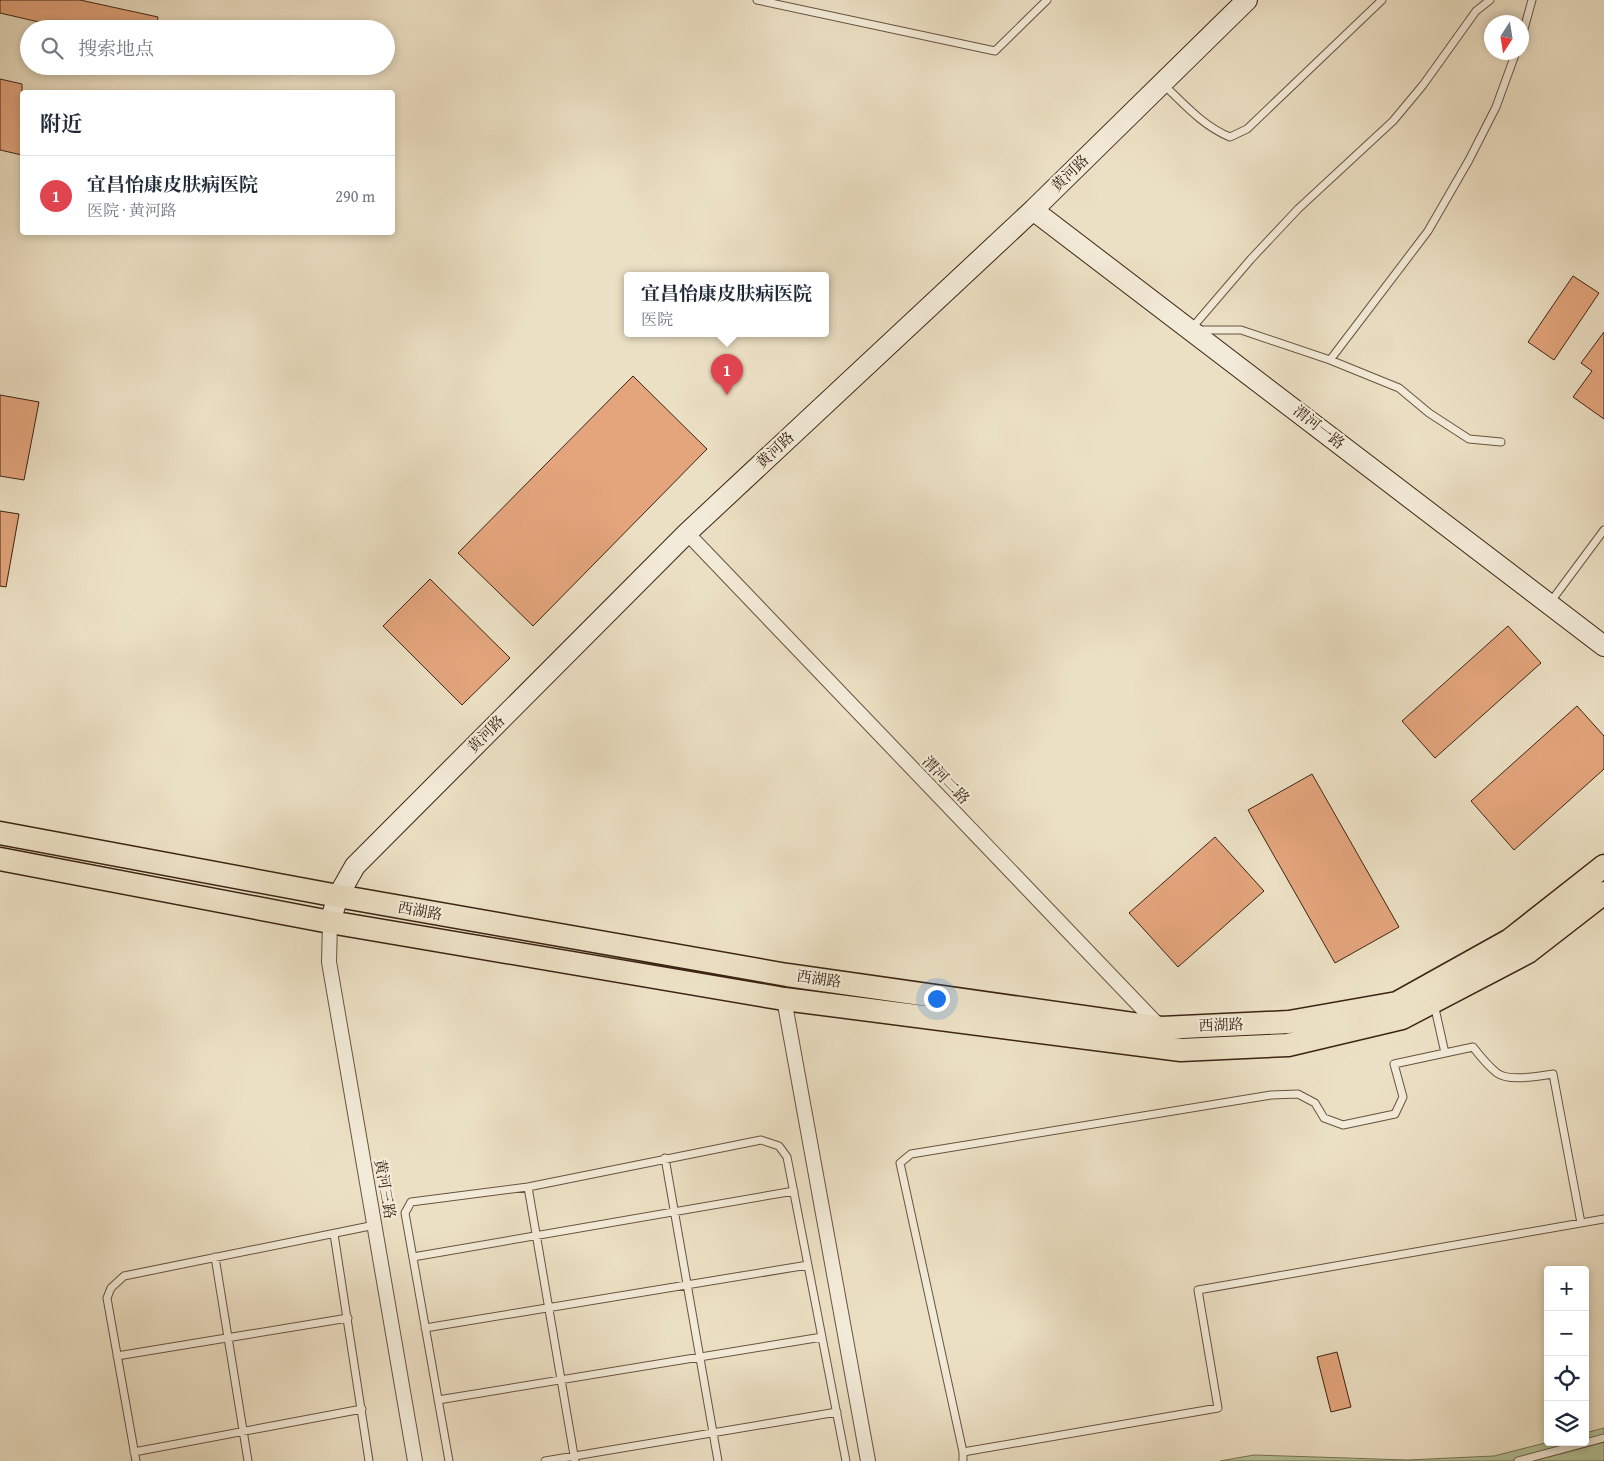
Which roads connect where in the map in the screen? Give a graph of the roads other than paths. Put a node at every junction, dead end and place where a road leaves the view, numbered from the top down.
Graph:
1 (757, 0) edge
2 (1046, 0) edge
3 (1247, 0) edge
4 (1382, 0) edge
5 (1490, 0) edge
6 (1532, 0) edge
7 (1528, 15) edge
8 (1513, 60) edge
9 (1162, 84) junction
10 (1033, 210) junction
11 (1191, 330) junction
12 (1330, 360) junction
13 (1500, 442) dead end
14 (1604, 530) edge
15 (687, 532) junction
16 (1549, 604) junction
17 (1604, 646) edge
18 (0, 833) edge
19 (0, 858) edge
20 (1604, 866) edge
21 (1604, 893) edge
22 (338, 896) junction
23 (330, 922) junction
24 (1432, 993) junction
25 (784, 999) junction
26 (1161, 1028) junction
27 (1181, 1050) junction
28 (1445, 1053) junction
29 (665, 1158) junction
30 (528, 1187) junction
31 (794, 1191) junction
32 (675, 1211) junction
33 (1604, 1218) edge
34 (1581, 1223) junction
35 (375, 1225) junction
36 (334, 1234) junction
37 (536, 1235) junction
38 (413, 1256) junction
39 (215, 1257) junction
40 (808, 1265) junction
41 (687, 1285) junction
42 (549, 1307) junction
43 (348, 1318) junction
44 (425, 1328) junction
45 (822, 1337) junction
46 (228, 1338) junction
47 (117, 1356) junction
48 (700, 1357) junction
49 (561, 1380) junction
50 (438, 1400) junction
51 (362, 1409) junction
52 (837, 1412) junction
53 (243, 1431) junction
54 (713, 1433) junction
55 (1604, 1438) edge
56 (134, 1452) junction
57 (963, 1452) junction
58 (575, 1458) edge
59 (136, 1461) edge
60 (248, 1461) edge
61 (369, 1461) edge
62 (415, 1461) edge
63 (449, 1461) edge
64 (545, 1461) edge
65 (718, 1461) edge
66 (846, 1461) edge
67 (868, 1461) edge
68 (963, 1461) edge
69 (1518, 1461) edge

1 - 2 lane
3 - 9 main road, 黄河路
4 - 9 lane
5 - 11 lane
6 - 7 lane
8 - 12 lane
9 - 10 main road, 黄河路
10 - 11 main road, 渭河一路
10 - 15 main road, 黄河路
11 - 12 lane
11 - 16 main road, 渭河一路
12 - 13 lane
14 - 16 lane
15 - 22 main road, 黄河路
15 - 26 street, 渭河二路
16 - 17 main road, 渭河一路
18 - 22 main road, 西湖路
19 - 23 main road, 西湖路
20 - 24 main road, 西湖路
21 - 24 main road, 西湖路
22 - 23 main road, 黄河路
22 - 26 main road, 西湖路
23 - 25 main road, 西湖路
23 - 35 street, 黄河三路
24 - 26 main road, 西湖路
24 - 27 main road, 西湖路
24 - 28 lane
25 - 27 main road, 西湖路
25 - 67 street
26 - 27 street, 渭河二路
28 - 34 lane
28 - 57 lane
29 - 30 lane
29 - 31 lane
29 - 32 lane
30 - 37 lane
30 - 38 lane
31 - 32 lane
31 - 40 lane
32 - 37 lane
32 - 41 lane
33 - 34 lane
34 - 57 lane
35 - 36 lane
35 - 62 street, 黄河三路
36 - 39 lane
36 - 43 lane
37 - 38 lane
37 - 42 lane
38 - 44 lane
39 - 46 lane
39 - 47 lane
40 - 41 lane
40 - 45 lane
41 - 42 lane
41 - 48 lane
42 - 44 lane
42 - 49 lane
43 - 46 lane
43 - 51 lane
44 - 50 lane
45 - 48 lane
45 - 52 lane
46 - 47 lane
46 - 53 lane
47 - 56 lane
48 - 49 lane
48 - 54 lane
49 - 50 lane
49 - 58 lane
50 - 63 lane
51 - 53 lane
51 - 61 lane
52 - 54 lane
52 - 66 lane
53 - 56 lane
53 - 60 lane
54 - 58 lane
54 - 65 lane
55 - 69 lane
56 - 59 lane
57 - 68 lane
58 - 64 lane

